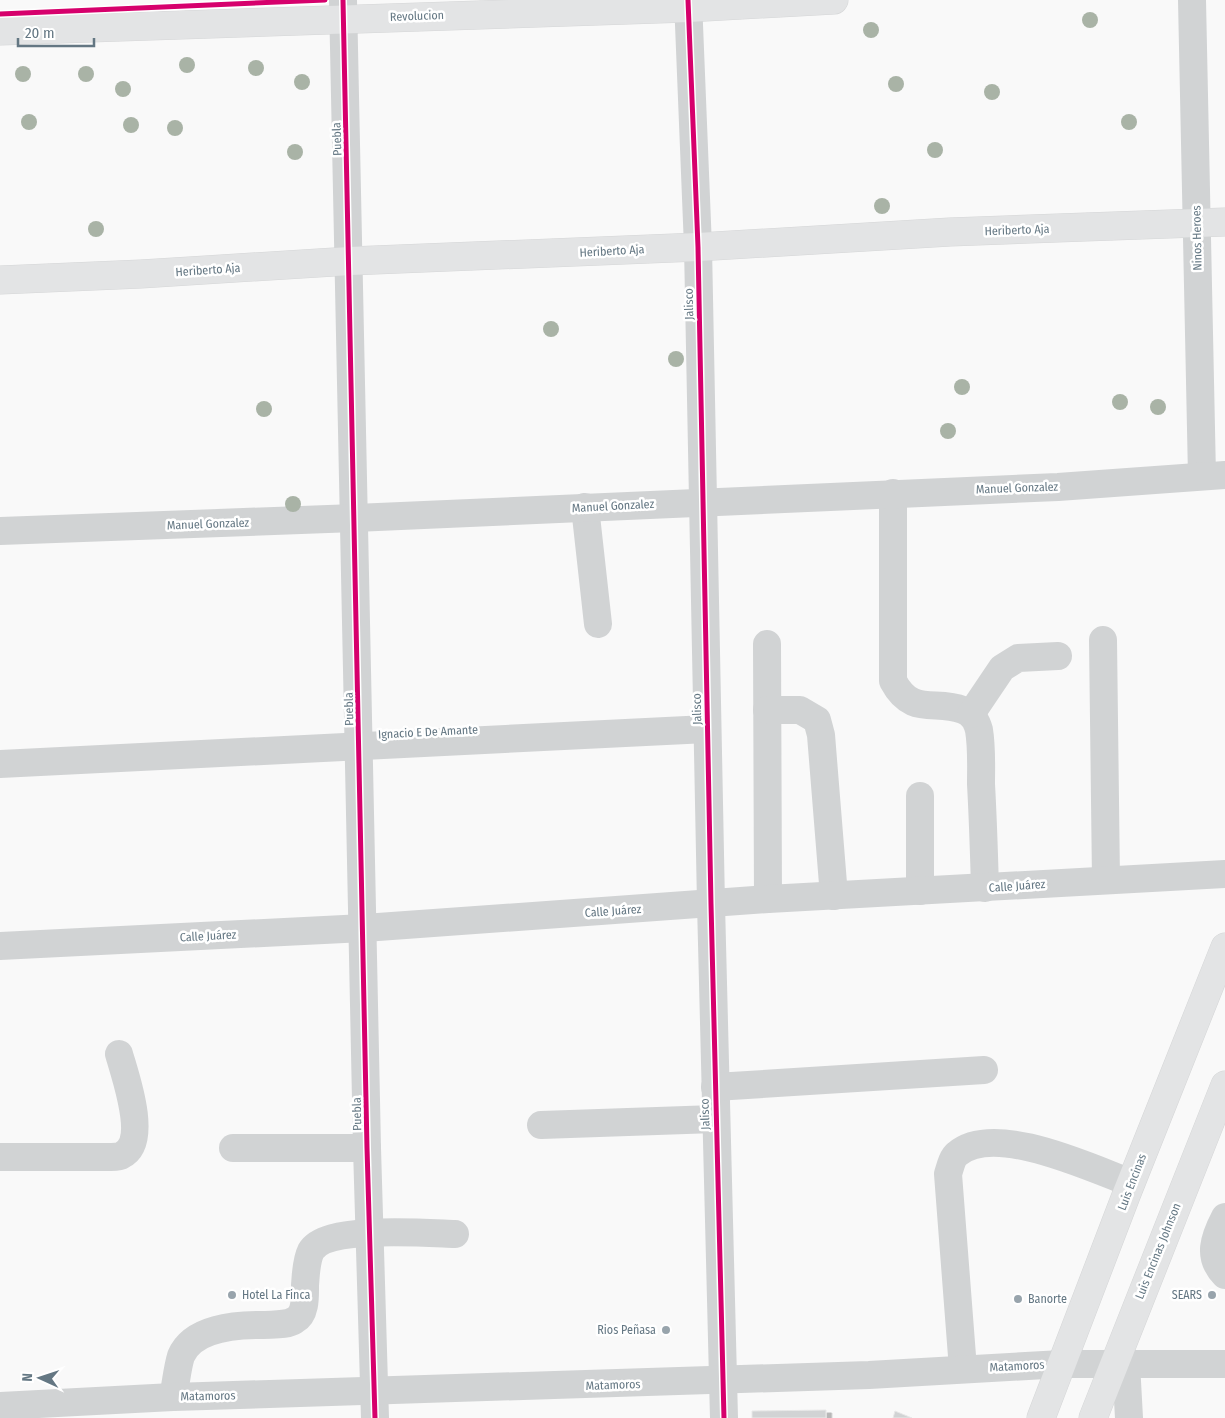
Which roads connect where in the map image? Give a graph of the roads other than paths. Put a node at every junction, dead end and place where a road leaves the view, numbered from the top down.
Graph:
1 (834, 0) edge
2 (1192, 0) edge
3 (688, 4) edge
4 (343, 9) edge
5 (0, 31) edge
6 (1225, 222) edge
7 (1196, 223) junction
8 (698, 247) junction
9 (350, 261) junction
10 (0, 280) edge
11 (1214, 476) edge
12 (893, 493) junction
13 (702, 502) junction
14 (585, 507) junction
15 (355, 518) junction
16 (0, 531) edge
17 (598, 624) dead end
18 (1103, 640) dead end
19 (767, 644) dead end
20 (1058, 656) dead end
21 (767, 710) junction
22 (970, 714) junction
23 (707, 729) junction
24 (359, 745) junction
25 (0, 764) edge
26 (920, 796) dead end
27 (1225, 874) edge
28 (1106, 880) junction
29 (985, 888) junction
30 (920, 891) junction
31 (834, 896) junction
32 (768, 900) junction
33 (710, 904) junction
34 (364, 928) junction
35 (0, 946) edge
36 (1225, 947) edge
37 (119, 1054) dead end
38 (984, 1070) dead end
39 (1225, 1085) edge
40 (714, 1087) junction
41 (715, 1119) junction
42 (541, 1125) dead end
43 (233, 1148) dead end
44 (367, 1148) junction
45 (0, 1157) edge
46 (1131, 1183) junction
47 (1225, 1217) edge
48 (370, 1232) junction
49 (455, 1234) dead end
50 (1225, 1275) edge
51 (1119, 1363) junction
52 (1062, 1364) junction
53 (1225, 1364) edge
54 (963, 1369) junction
55 (723, 1381) junction
56 (173, 1397) junction
57 (375, 1405) edge
58 (0, 1406) edge
59 (289, 1406) edge
60 (724, 1418) edge
61 (1041, 1418) edge
62 (1093, 1418) edge
63 (1129, 1418) edge

1 - 3 main road, Revolucion
2 - 7 street, Ninos Heroes
3 - 4 main road, Revolucion
3 - 8 street, Jalisco
4 - 5 main road, Revolucion
4 - 9 street, Puebla
6 - 7 main road, Heriberto Aja
7 - 8 main road, Heriberto Aja
7 - 11 street, Ninos Heroes
8 - 9 main road, Heriberto Aja
8 - 13 street, Jalisco
9 - 10 main road, Heriberto Aja
9 - 15 street, Puebla
11 - 12 street, Manuel Gonzalez
12 - 13 street, Manuel Gonzalez
12 - 22 street
13 - 14 street, Manuel Gonzalez
13 - 23 street, Jalisco
14 - 15 street, Manuel Gonzalez
14 - 17 street
15 - 16 street, Manuel Gonzalez
15 - 24 street, Puebla
18 - 28 street
19 - 21 street
20 - 22 street
21 - 31 street
21 - 32 street
22 - 29 street
23 - 24 street, Ignacio E De Amante
23 - 33 street, Jalisco
24 - 25 street, Ignacio E De Amante
24 - 34 street, Puebla
26 - 30 street
27 - 28 street, Calle Juárez
28 - 29 street, Calle Juárez
29 - 30 street, Calle Juárez
30 - 31 street, Calle Juárez
31 - 32 street, Calle Juárez
32 - 33 street, Calle Juárez
33 - 34 street, Calle Juárez
33 - 40 street, Jalisco
34 - 35 street, Calle Juárez
34 - 44 street, Puebla
36 - 46 main road, Luis Encinas
37 - 45 street
38 - 40 street
39 - 51 main road, Luis Encinas Johnson
40 - 41 street, Jalisco
41 - 42 street
41 - 55 street, Jalisco
43 - 44 street
44 - 48 street, Puebla
46 - 52 main road, Luis Encinas
46 - 54 street
47 - 50 street
48 - 49 street
48 - 56 street
48 - 57 street, Puebla
51 - 52 street, Matamoros
51 - 53 street, Matamoros
51 - 62 main road, Luis Encinas Johnson
51 - 63 street
52 - 54 street, Matamoros
52 - 61 main road, Luis Encinas
54 - 55 street, Matamoros
55 - 57 street, Matamoros
55 - 60 street, Jalisco
56 - 58 street, Matamoros
56 - 59 street, Matamoros
57 - 59 street, Matamoros

